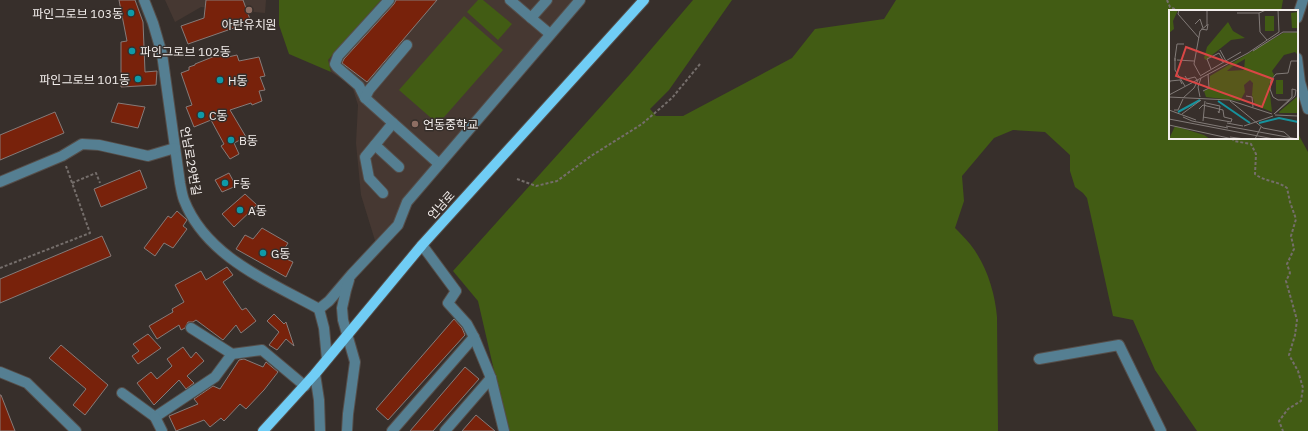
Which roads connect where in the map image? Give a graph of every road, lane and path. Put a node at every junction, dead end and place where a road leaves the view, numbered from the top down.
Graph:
1 (144, 0) edge
2 (389, 0) edge
3 (510, 0) edge
4 (547, 0) edge
5 (580, 0) edge
6 (644, 0) edge
7 (1167, 0) edge
8 (1303, 0) edge
9 (1176, 10) edge
10 (1298, 15) edge
11 (531, 18) junction
12 (550, 34) junction
13 (407, 45) dead end
14 (700, 64) dead end
15 (1298, 66) edge
16 (364, 98) junction
17 (1308, 109) edge
18 (393, 123) junction
19 (1233, 139) edge
20 (375, 145) junction
21 (175, 148) junction
22 (62, 156) junction
23 (439, 164) junction
24 (399, 167) dead end
25 (517, 179) dead end
26 (0, 182) edge
27 (72, 183) junction
28 (100, 183) dead end
29 (383, 193) dead end
30 (422, 245) junction
31 (0, 268) edge
32 (352, 274) junction
33 (319, 309) junction
34 (191, 328) dead end
35 (347, 336) junction
36 (474, 337) junction
37 (232, 354) junction
38 (327, 359) junction
39 (1039, 359) dead end
40 (0, 372) edge
41 (315, 374) junction
42 (491, 378) junction
43 (305, 386) junction
44 (122, 393) dead end
45 (155, 417) junction
46 (76, 431) edge
47 (162, 431) edge
48 (263, 431) edge
49 (320, 431) edge
50 (347, 431) edge
51 (392, 431) edge
52 (445, 431) edge
53 (504, 431) edge
54 (1161, 431) edge
55 (1283, 431) edge

1 - 21 street, 언남로29번길
2 - 16 street
3 - 11 street
4 - 11 street
5 - 12 street
6 - 30 main road, 언남로
7 - 9 path
8 - 10 street
11 - 12 street
12 - 23 street
13 - 16 street
14 - 25 path
15 - 17 street
16 - 18 street
18 - 20 street
18 - 23 street
19 - 55 path
20 - 24 street
20 - 29 street
21 - 22 street
21 - 33 street, 언남로29번길
22 - 26 street
22 - 27 path
23 - 32 street
27 - 28 path
27 - 31 path
30 - 35 main road, 언남로
30 - 36 street
32 - 33 street
32 - 35 street
33 - 38 street
34 - 37 street
35 - 38 main road, 언남로
35 - 50 street
36 - 42 street
36 - 51 street
37 - 43 street
37 - 45 street
38 - 41 main road, 언남로
39 - 54 street
40 - 46 street
41 - 43 main road, 언남로
41 - 49 street
42 - 52 street
42 - 53 street
43 - 48 main road, 언남로
44 - 45 street
45 - 47 street

